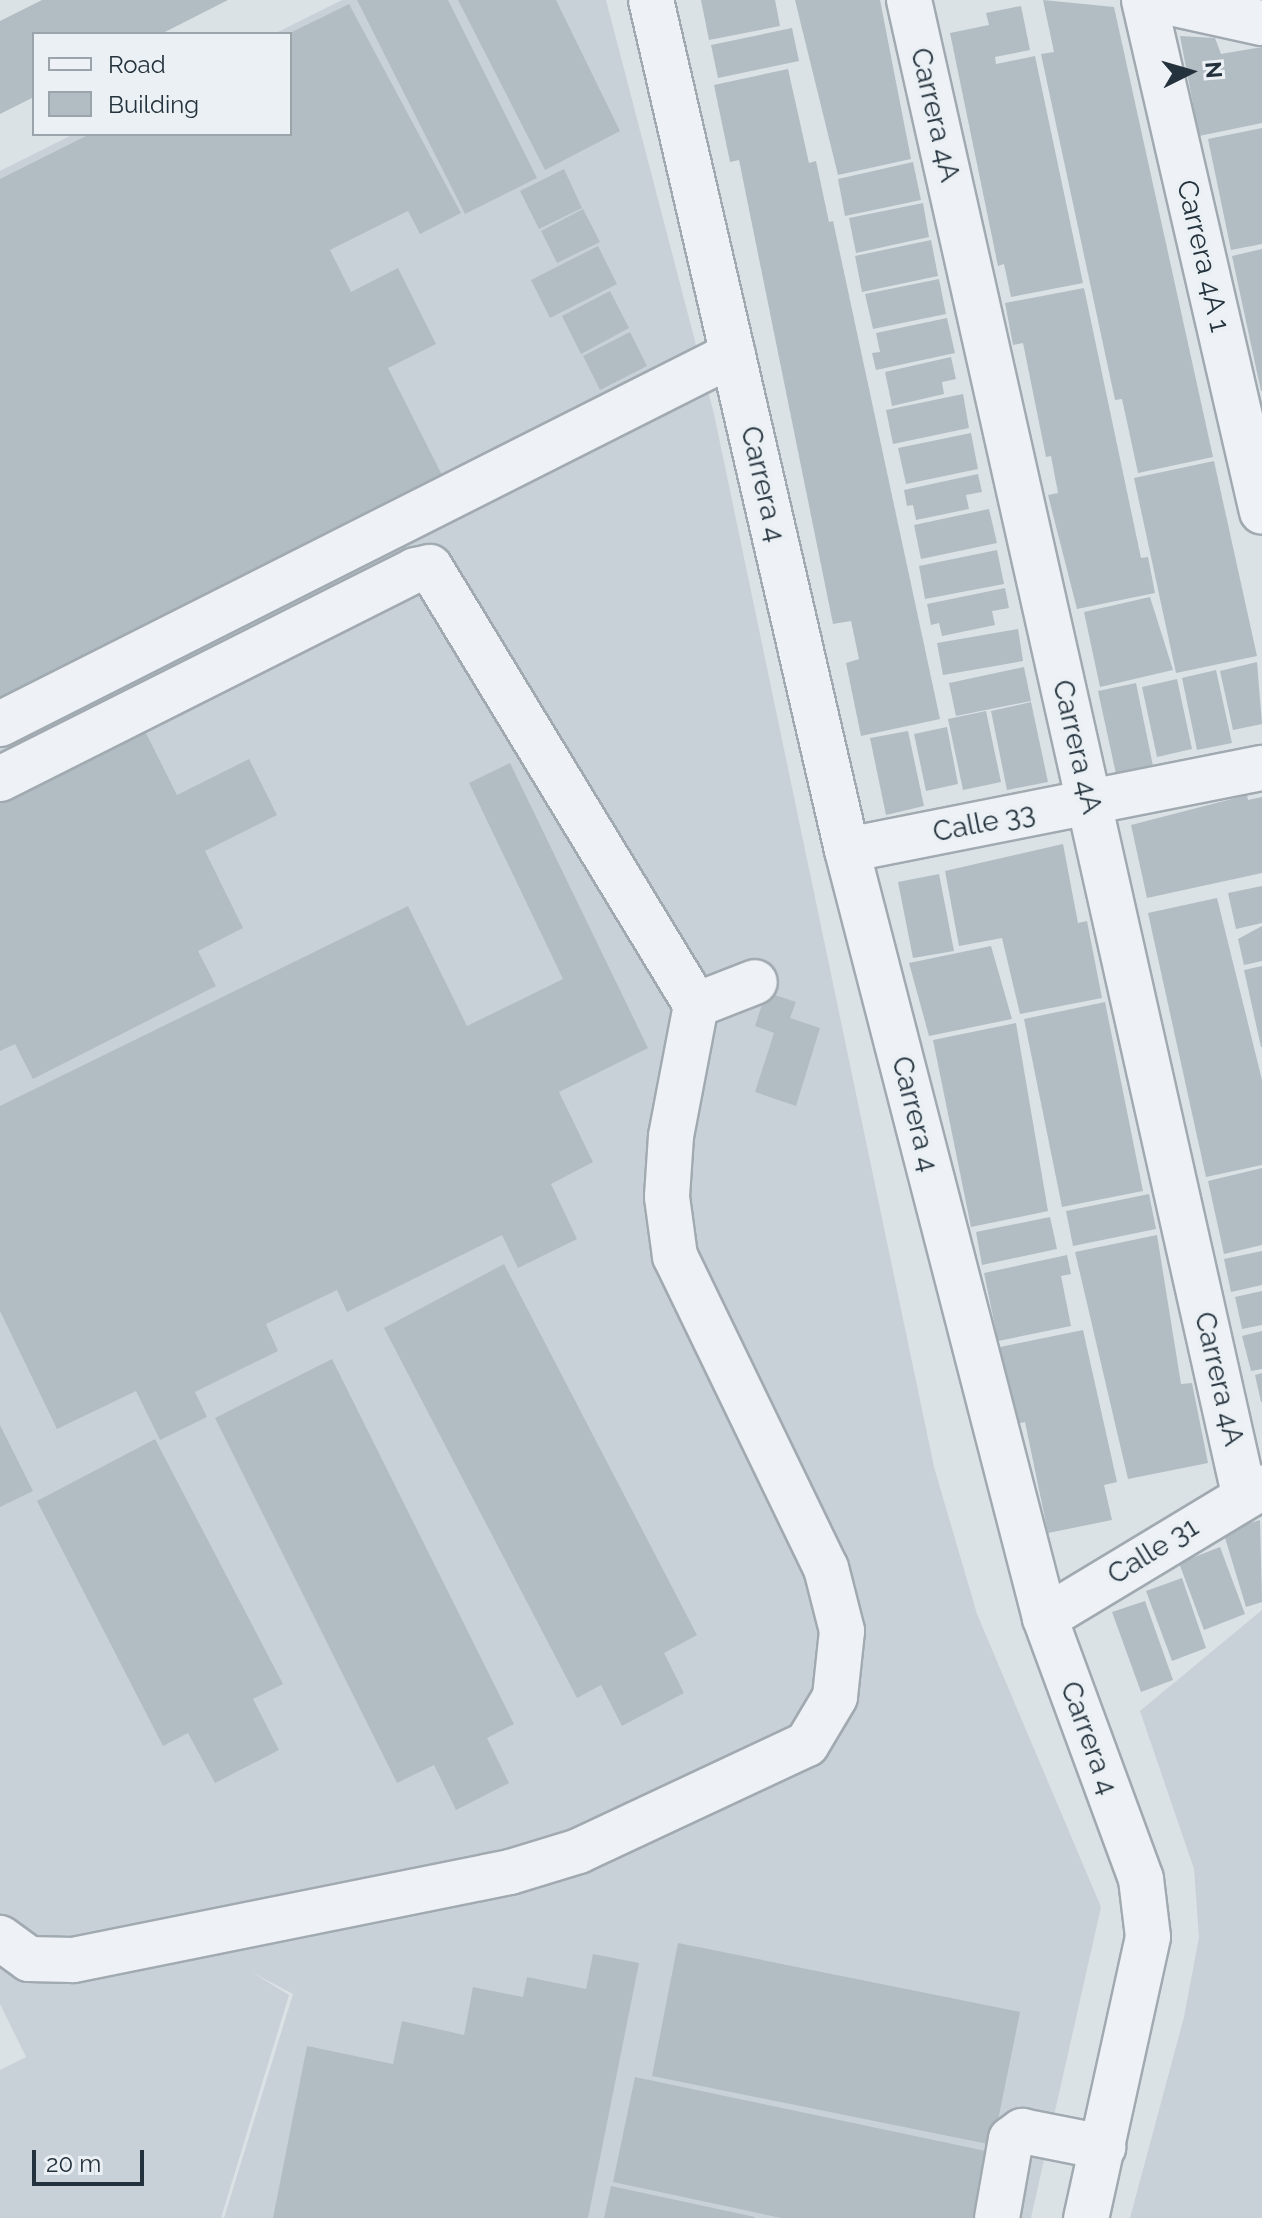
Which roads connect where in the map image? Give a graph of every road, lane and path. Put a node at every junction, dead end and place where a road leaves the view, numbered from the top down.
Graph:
1 (651, 0) edge
2 (909, 0) edge
3 (1144, 0) edge
4 (1157, 0) edge
5 (1262, 23) edge
6 (733, 354) junction
7 (1262, 512) edge
8 (0, 724) edge
9 (1262, 768) edge
10 (0, 779) edge
11 (1089, 803) junction
12 (847, 850) junction
13 (755, 982) dead end
14 (696, 1005) junction
15 (1253, 1490) edge
16 (1045, 1618) junction
17 (0, 1938) edge
18 (1103, 2147) junction
19 (997, 2218) edge
20 (1086, 2218) edge

1 - 6 street, Carrera 4
2 - 11 street, Carrera 4A
3 - 7 street, Carrera 4A 1
4 - 5 street
6 - 8 street
6 - 12 street, Carrera 4
9 - 11 street, Calle 33
10 - 14 street
11 - 12 street, Calle 33
11 - 15 street, Carrera 4A
12 - 16 street, Carrera 4
13 - 14 street
14 - 17 street
15 - 16 street, Calle 31
16 - 18 street, Carrera 4
18 - 19 street
18 - 20 street, Carrera 4

